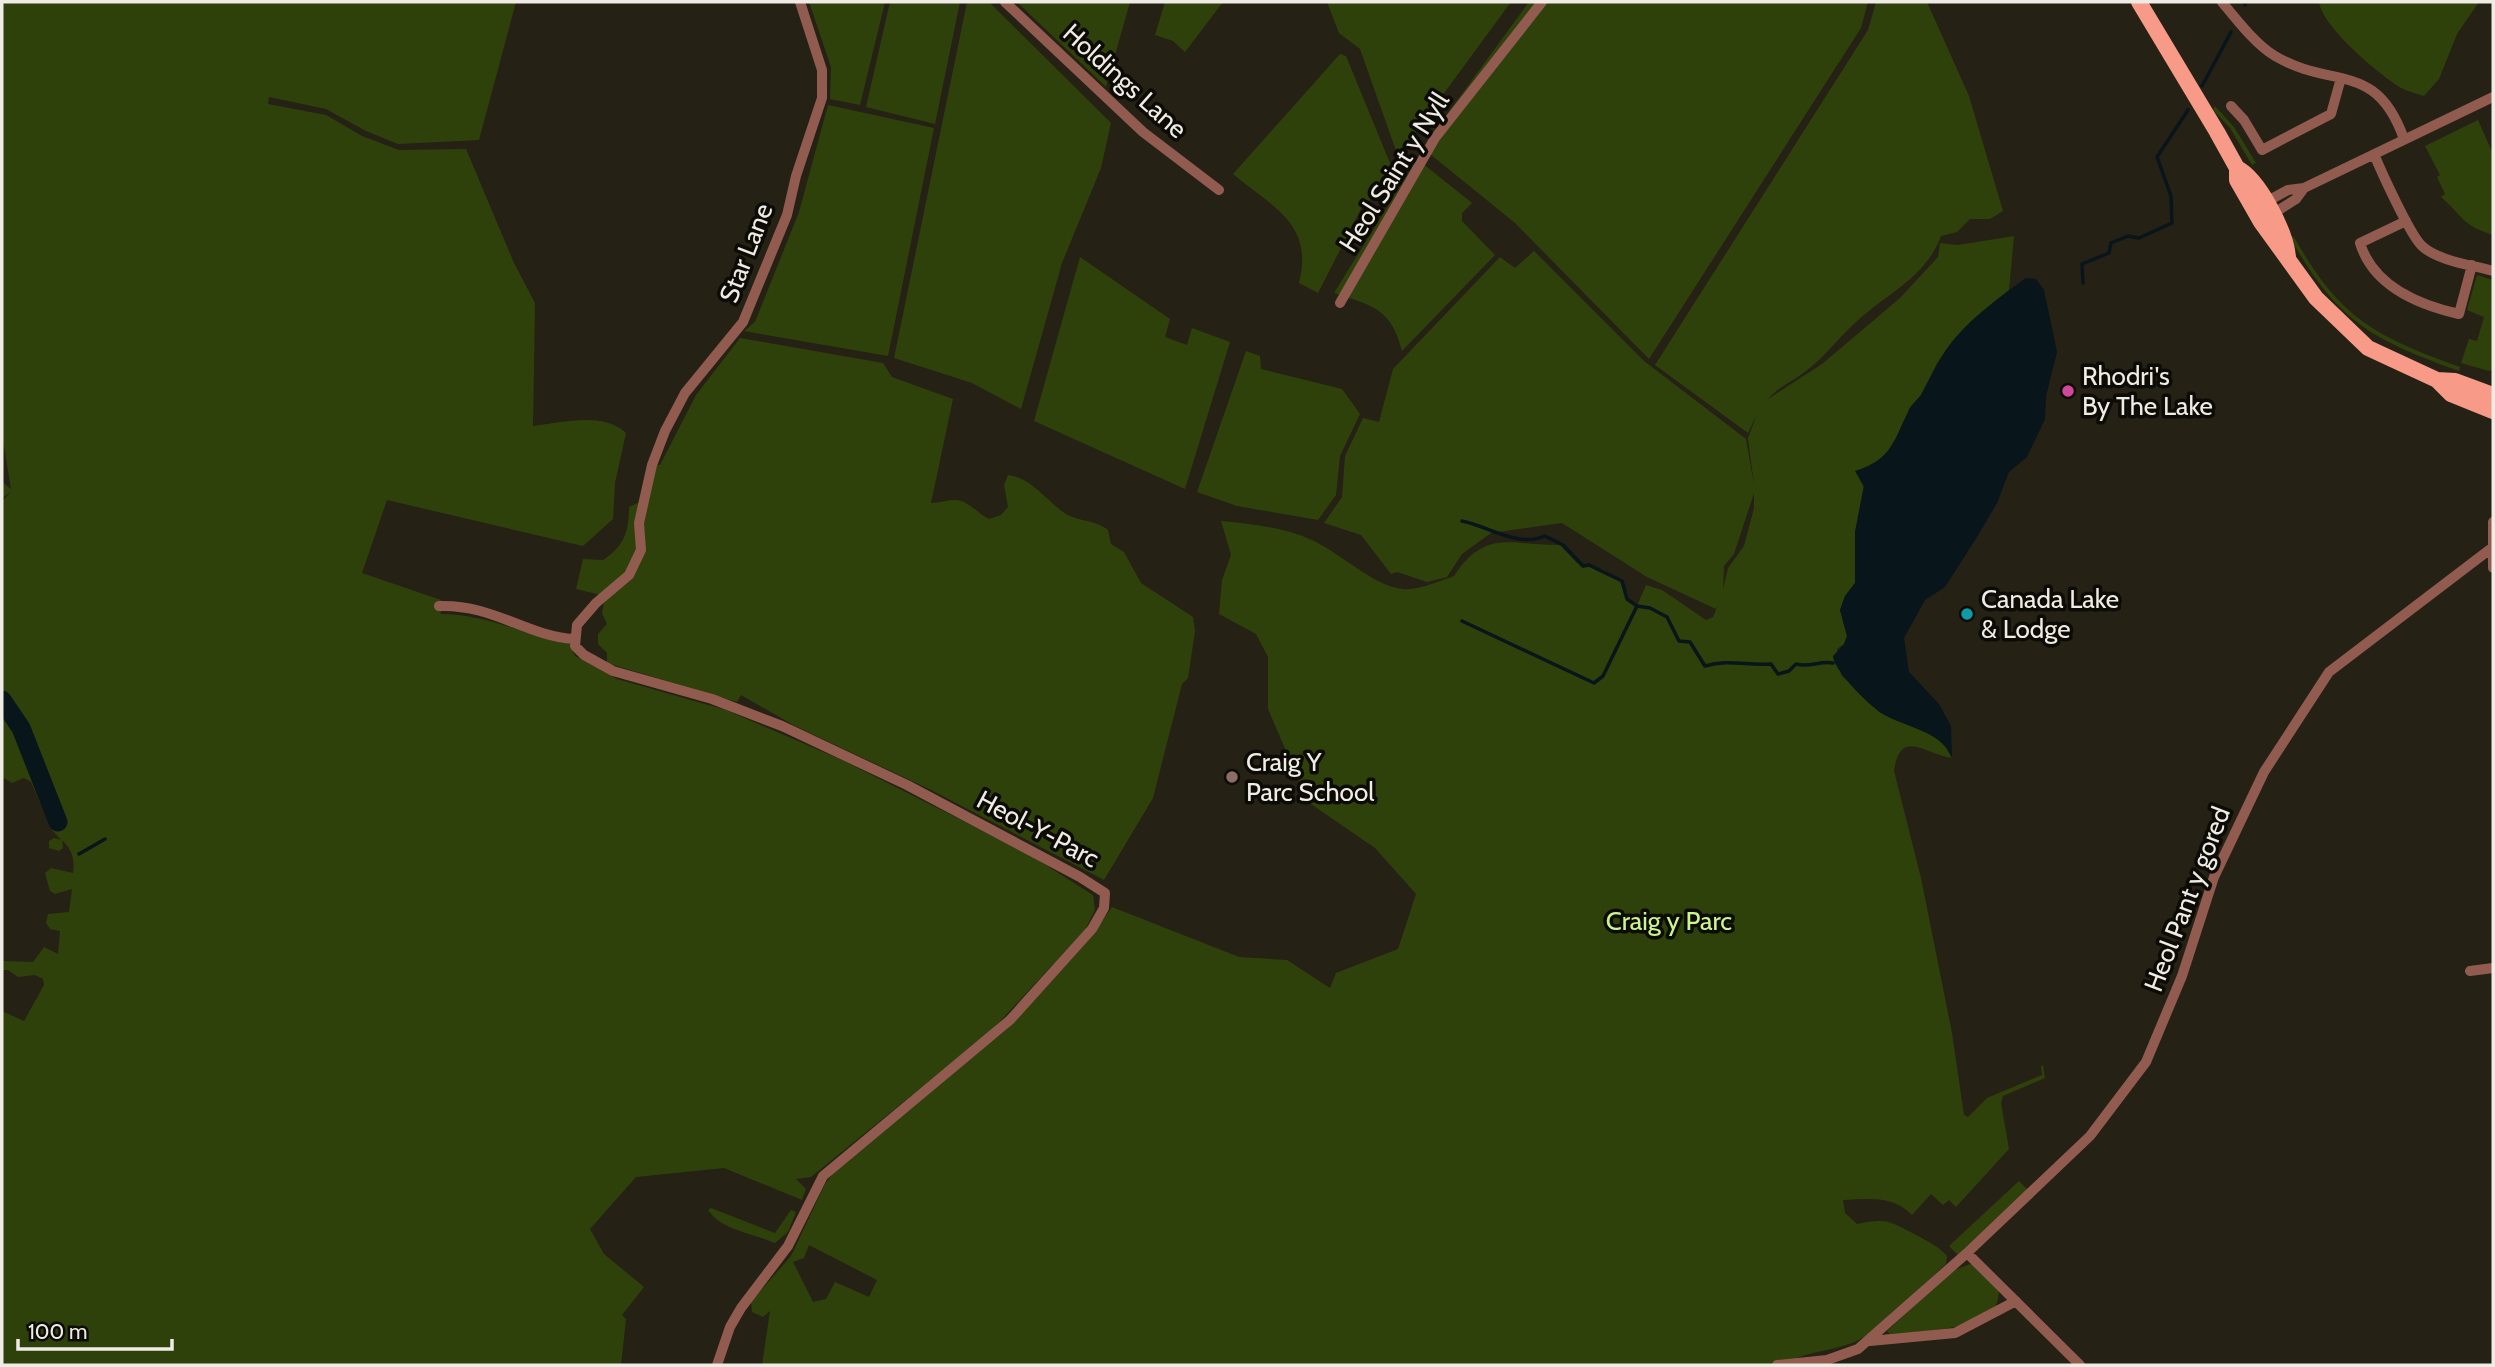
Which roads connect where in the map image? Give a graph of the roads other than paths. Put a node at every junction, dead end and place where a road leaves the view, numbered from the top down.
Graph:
1 (800, 2) edge
2 (1006, 2) edge
3 (1542, 2) edge
4 (2139, 2) edge
5 (2222, 2) edge
6 (2341, 78) junction
7 (2493, 97) edge
8 (2231, 107) dead end
9 (2404, 139) junction
10 (2374, 154) junction
11 (1219, 190) dead end
12 (2263, 212) junction
13 (2406, 221) junction
14 (2472, 265) junction
15 (2493, 271) edge
16 (1340, 303) dead end
17 (2437, 380) junction
18 (2493, 396) edge
19 (2493, 411) edge
20 (2493, 522) edge
21 (2493, 547) edge
22 (2493, 568) edge
23 (439, 606) dead end
24 (575, 639) junction
25 (2493, 968) edge
26 (2470, 971) dead end
27 (1967, 1253) junction
28 (2016, 1301) junction
29 (1870, 1341) junction
30 (717, 1365) edge
31 (1777, 1365) edge
32 (2080, 1365) edge

1 - 24 street, Star Lane
2 - 11 street, Holdings Lane
3 - 16 street, Heol Saint y Nyll
4 - 12 main road
5 - 6 street
6 - 8 street
6 - 9 street
7 - 9 street
9 - 10 street
10 - 12 street
10 - 13 street
12 - 17 main road
13 - 14 street
13 - 14 street
14 - 15 street
17 - 18 main road
17 - 19 main road
20 - 21 street
21 - 22 street
21 - 27 street, Heol Pant y gored
23 - 24 street
24 - 30 street, Heol-Y-Parc
25 - 26 street
27 - 28 street
27 - 29 street, Heol Pant y gored
28 - 29 street
28 - 32 street
29 - 31 street, Heol Pant y gored

